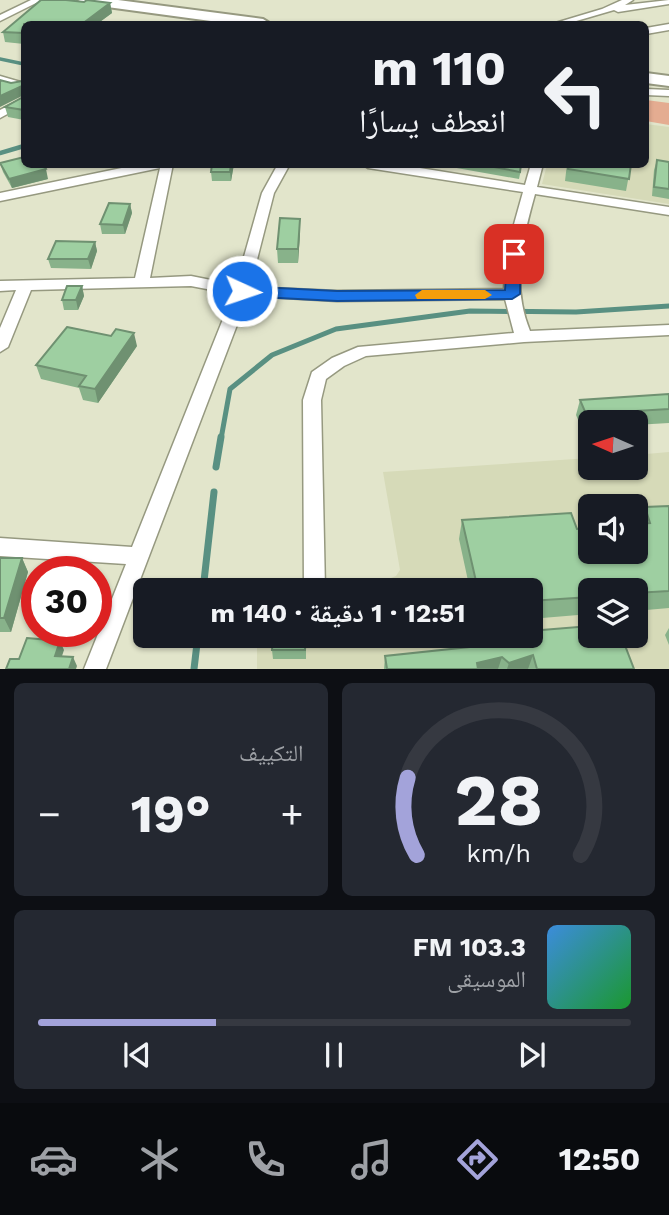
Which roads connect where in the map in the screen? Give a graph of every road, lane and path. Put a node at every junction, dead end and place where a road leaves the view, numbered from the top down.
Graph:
1 (38, 0) edge
2 (85, 0) edge
3 (629, 0) edge
4 (669, 1) edge
5 (605, 11) junction
6 (0, 18) edge
7 (240, 21) edge
8 (581, 21) edge
9 (669, 27) edge
10 (649, 30) edge
11 (649, 78) edge
12 (0, 79) edge
13 (669, 81) edge
14 (21, 85) edge
15 (649, 92) edge
16 (669, 93) edge
17 (21, 103) edge
18 (0, 115) edge
19 (141, 168) edge
20 (166, 168) edge
21 (282, 168) edge
22 (392, 168) edge
23 (536, 168) edge
24 (531, 191) junction
25 (0, 197) edge
26 (669, 211) edge
27 (142, 281) junction
28 (26, 285) junction
29 (0, 286) edge
30 (242, 291) junction
31 (512, 294) junction
32 (669, 330) edge
33 (523, 337) junction
34 (0, 347) edge
35 (0, 547) edge
36 (137, 556) junction
37 (314, 578) edge
38 (95, 669) edge

1 - 6 street
2 - 7 main road
3 - 5 street
4 - 5 street
5 - 8 street
9 - 10 street
11 - 13 main road
12 - 14 street
15 - 16 street
17 - 18 street
19 - 25 street
20 - 27 street
21 - 30 street
22 - 24 street
23 - 24 street
24 - 26 street
24 - 31 street
27 - 28 street
27 - 30 street
28 - 29 street
28 - 34 street
30 - 31 street
30 - 36 street
31 - 33 street
32 - 33 street
33 - 37 street
35 - 36 street
36 - 38 street

